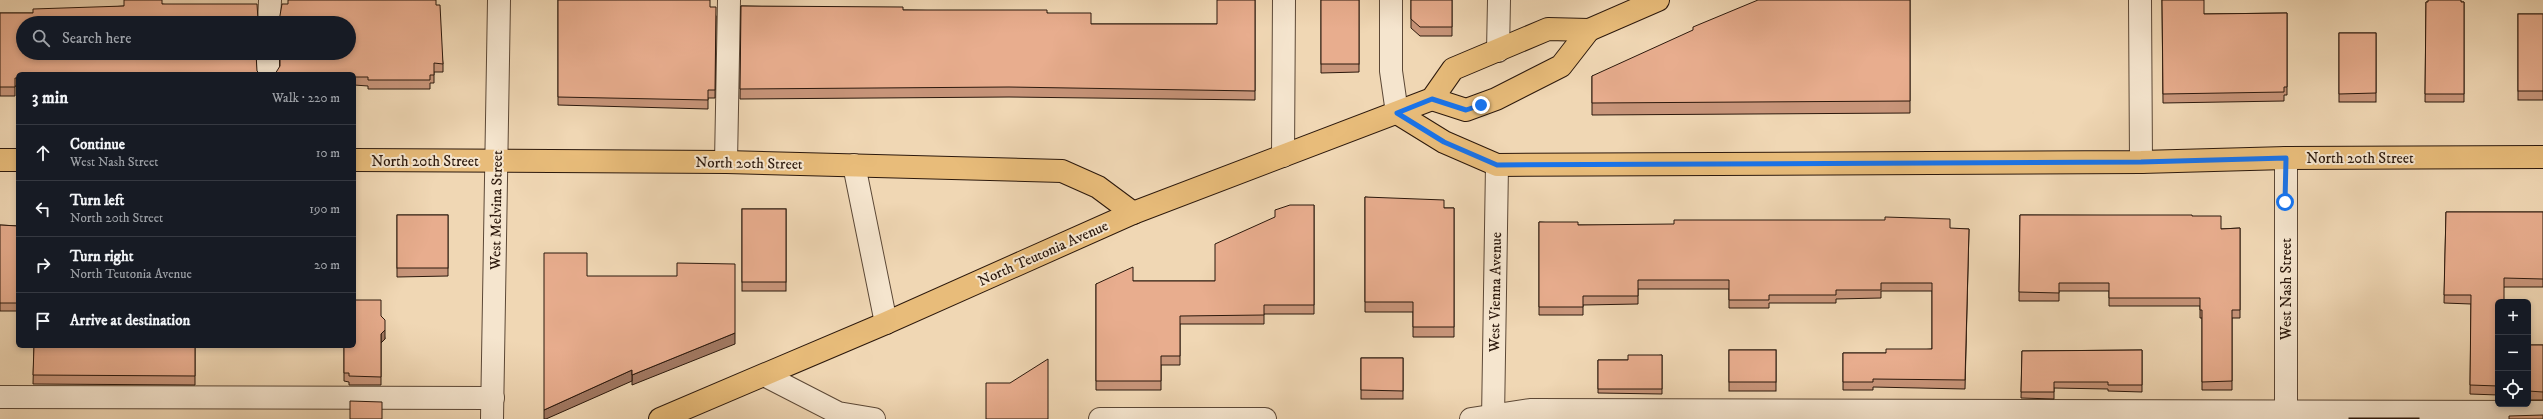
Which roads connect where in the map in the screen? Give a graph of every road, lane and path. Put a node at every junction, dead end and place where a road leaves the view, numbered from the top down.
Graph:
1 (270, 0) edge
2 (499, 0) edge
3 (729, 0) edge
4 (1284, 0) edge
5 (1391, 0) edge
6 (1499, 0) edge
7 (1658, 0) edge
8 (2140, 0) edge
9 (269, 16) edge
10 (1589, 30) junction
11 (1498, 51) junction
12 (268, 60) edge
13 (268, 72) edge
14 (1432, 99) junction
15 (1397, 113) junction
16 (1283, 156) junction
17 (2543, 157) edge
18 (2286, 158) junction
19 (0, 160) edge
20 (16, 160) edge
21 (356, 160) edge
22 (496, 161) junction
23 (726, 162) junction
24 (2141, 162) junction
25 (854, 165) junction
26 (1497, 165) junction
27 (1133, 213) junction
28 (886, 324) junction
29 (766, 376) junction
30 (0, 397) edge
31 (492, 398) junction
32 (2543, 412) edge
33 (2286, 415) edge
34 (1493, 416) edge
35 (492, 419) edge
36 (660, 419) edge
37 (874, 419) edge
38 (1100, 419) edge
39 (1265, 419) edge
40 (1471, 419) edge

1 - 9 street
2 - 22 street, West Melvina Street
3 - 23 street
4 - 16 street
5 - 15 street
6 - 11 street
7 - 10 main road
8 - 24 street
10 - 11 main road
10 - 14 main road
11 - 14 main road
12 - 13 street
14 - 15 main road, North Teutonia Avenue
15 - 16 main road, North Teutonia Avenue
15 - 26 main road, North 20th Street
16 - 27 main road, North Teutonia Avenue
17 - 18 main road, North 20th Street
18 - 24 main road, North 20th Street
18 - 33 street, West Nash Street
19 - 20 main road
21 - 22 main road, North 20th Street
22 - 23 main road, North 20th Street
22 - 31 street, West Melvina Street
23 - 25 main road, North 20th Street
24 - 26 main road, North 20th Street
25 - 27 main road, North 20th Street
25 - 28 street
26 - 34 street, West Vienna Avenue
27 - 28 main road, North Teutonia Avenue
28 - 29 main road, North Teutonia Avenue
29 - 36 main road, North Teutonia Avenue
29 - 37 street
30 - 31 street
31 - 35 street, West Melvina Street
32 - 33 street
33 - 34 street
34 - 40 street
38 - 39 street

